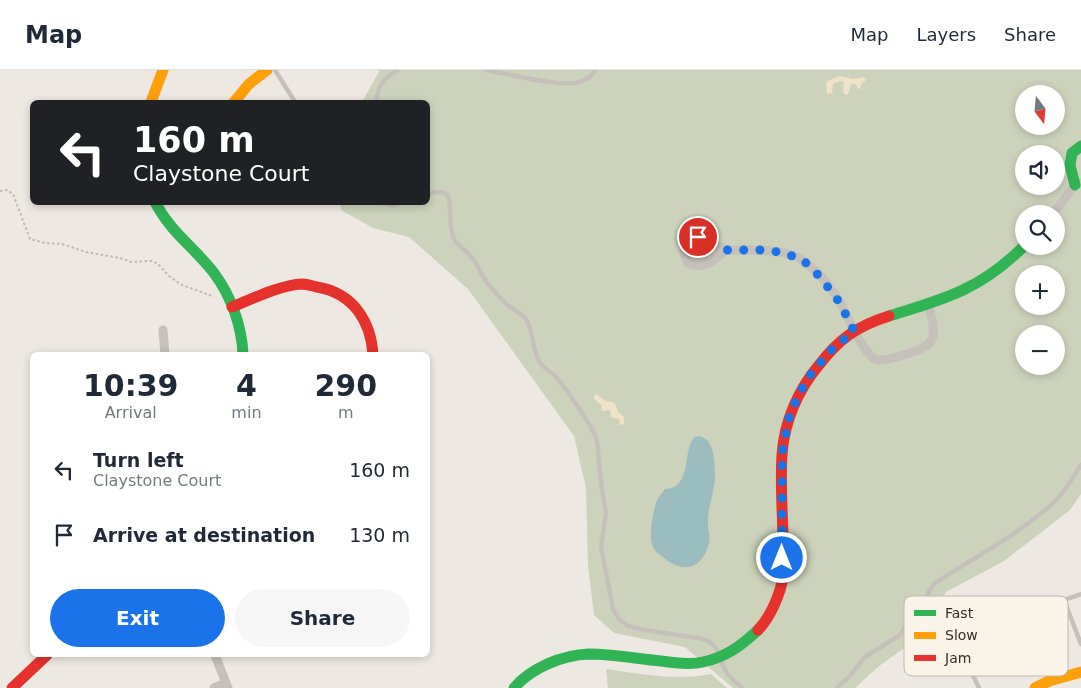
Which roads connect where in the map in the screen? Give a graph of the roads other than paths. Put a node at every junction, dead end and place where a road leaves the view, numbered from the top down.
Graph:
1 (163, 70) edge
2 (267, 70) edge
3 (275, 70) edge
4 (397, 70) edge
5 (486, 70) edge
6 (595, 70) edge
7 (152, 100) edge
8 (235, 100) edge
9 (294, 100) edge
10 (377, 100) edge
11 (1081, 146) edge
12 (1078, 184) edge
13 (430, 193) edge
14 (157, 205) edge
15 (1060, 205) edge
16 (726, 250) junction
17 (1015, 255) edge
18 (928, 304) junction
19 (232, 307) junction
20 (163, 330) dead end
21 (854, 331) junction
22 (165, 352) edge
23 (243, 352) edge
24 (373, 352) edge
25 (1081, 465) edge
26 (1081, 594) edge
27 (926, 596) edge
28 (1068, 599) edge
29 (1068, 610) edge
30 (904, 628) edge
31 (1081, 644) edge
32 (46, 657) edge
33 (216, 657) edge
34 (720, 657) junction
35 (1081, 672) edge
36 (973, 676) edge
37 (1067, 676) edge
38 (1068, 676) edge
39 (227, 686) edge
40 (12, 688) edge
41 (214, 688) edge
42 (514, 688) edge
43 (742, 688) edge
44 (837, 688) edge
45 (979, 688) edge
46 (1035, 688) edge

1 - 7 street
2 - 8 street
3 - 9 lane
4 - 10 lane
5 - 6 lane
11 - 12 street
12 - 15 street
13 - 34 lane
14 - 19 street
16 - 16 street
16 - 21 street
17 - 18 street
18 - 21 street
18 - 21 street
19 - 23 street
19 - 24 street
20 - 22 street
21 - 34 street
25 - 27 lane
26 - 28 lane
29 - 31 lane
30 - 44 lane
32 - 40 street
33 - 39 street
34 - 42 street
34 - 43 lane
35 - 38 street
36 - 45 lane
37 - 46 street
39 - 41 street

